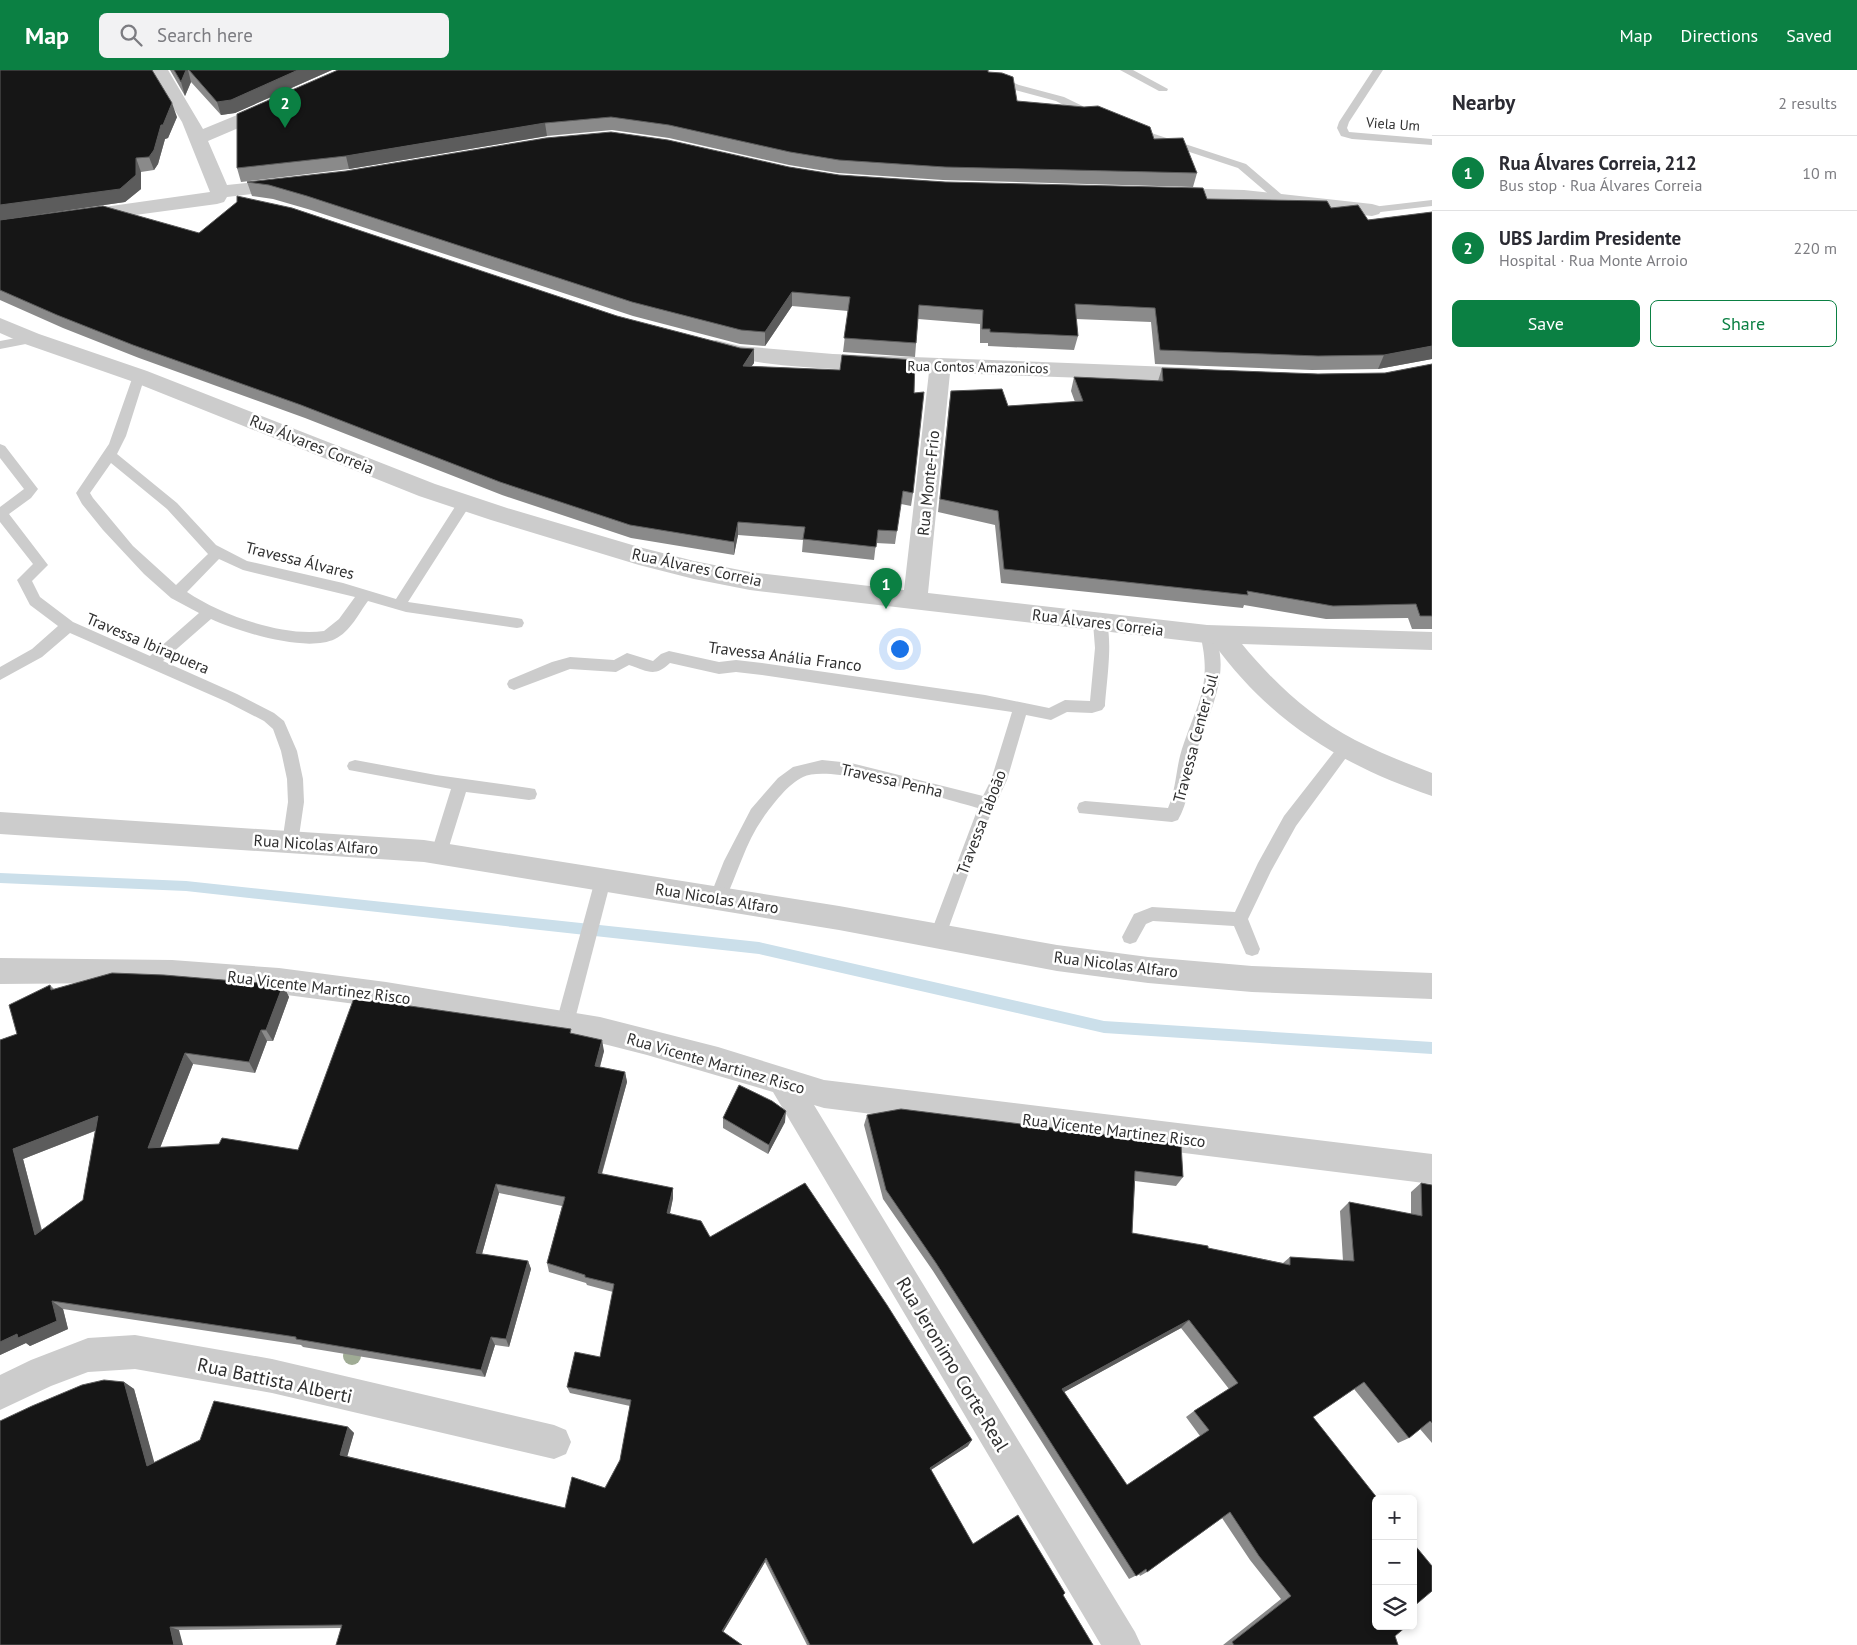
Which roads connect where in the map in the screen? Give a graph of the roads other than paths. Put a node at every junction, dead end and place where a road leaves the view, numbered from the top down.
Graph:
1 (159, 70) edge
2 (984, 70) edge
3 (1125, 70) edge
4 (1378, 70) edge
5 (1163, 89) dead end
6 (289, 99) edge
7 (1107, 120) edge
8 (1124, 126) edge
9 (1352, 136) joint
10 (198, 138) junction
11 (1432, 142) edge
12 (301, 183) edge
13 (1152, 193) edge
14 (218, 195) junction
15 (1282, 200) junction
16 (1432, 203) edge
17 (272, 207) edge
18 (1372, 210) joint
19 (67, 218) edge
20 (0, 325) edge
21 (32, 339) junction
22 (698, 343) edge
23 (0, 345) edge
24 (940, 366) junction
25 (139, 376) junction
26 (1213, 376) edge
27 (0, 449) edge
28 (110, 455) junction
29 (465, 502) junction
30 (217, 553) junction
31 (176, 594) junction
32 (364, 595) junction
33 (915, 601) junction
34 (399, 605) junction
35 (209, 612) junction
36 (517, 623) dead end
37 (1100, 623) junction
38 (68, 626) junction
39 (1214, 634) junction
40 (1432, 641) edge
41 (152, 662) junction
42 (0, 674) edge
43 (514, 684) dead end
44 (1021, 708) junction
45 (1346, 747) junction
46 (355, 766) dead end
47 (460, 785) junction
48 (1432, 785) edge
49 (528, 794) dead end
50 (988, 804) junction
51 (1086, 808) dead end
52 (0, 823) edge
53 (290, 843) junction
54 (439, 853) junction
55 (603, 880) junction
56 (717, 898) junction
57 (1240, 919) junction
58 (938, 935) junction
59 (1130, 937) dead end
60 (1252, 949) dead end
61 (3, 973) edge
62 (1432, 986) edge
63 (565, 1023) junction
64 (784, 1082) junction
65 (1432, 1169) edge
66 (0, 1393) edge
67 (554, 1442) dead end
68 (1122, 1645) edge

1 - 10 street
2 - 7 lane
3 - 5 lane
4 - 9 lane
6 - 10 street
8 - 15 lane
9 - 11 lane, Viela Um
10 - 14 street
12 - 14 street
13 - 15 street
14 - 17 street
14 - 19 street
15 - 18 street
16 - 18 lane
20 - 21 street, Rua Álvares Correia
21 - 23 lane
21 - 25 street, Rua Álvares Correia
22 - 24 street, Rua Contos Amazonicos
24 - 26 street, Rua Contos Amazonicos
24 - 33 street, Rua Monte-Frio
25 - 28 lane
25 - 29 street, Rua Álvares Correia
27 - 38 lane, Travessa Ibirapuera
28 - 30 lane, Travessa Álvares
28 - 31 lane
29 - 33 street, Rua Álvares Correia
29 - 34 lane
30 - 31 lane
30 - 32 lane, Travessa Álvares
31 - 35 lane
32 - 34 lane, Travessa Álvares
32 - 35 lane
33 - 37 street, Rua Álvares Correia
34 - 36 lane, Travessa Álvares
35 - 41 lane
37 - 39 street, Rua Álvares Correia
37 - 44 lane, Travessa Anália Franco
38 - 41 lane, Travessa Ibirapuera
38 - 42 lane
39 - 40 street, Rua Álvares Correia
39 - 45 street
39 - 51 lane, Travessa Center Sul
41 - 53 lane, Travessa Ibirapuera
43 - 44 lane, Travessa Anália Franco
44 - 50 lane, Travessa Taboão
45 - 48 street
45 - 57 lane
46 - 47 lane
47 - 49 lane
47 - 54 lane
50 - 56 lane, Travessa Penha
50 - 58 lane, Travessa Taboão
52 - 53 street, Rua Nicolas Alfaro
53 - 54 street, Rua Nicolas Alfaro
54 - 55 street, Rua Nicolas Alfaro
55 - 56 street, Rua Nicolas Alfaro
55 - 63 lane
56 - 58 street, Rua Nicolas Alfaro
57 - 59 lane
57 - 60 lane
58 - 62 street, Rua Nicolas Alfaro
61 - 63 street, Rua Vicente Martinez Risco
63 - 64 street, Rua Vicente Martinez Risco
64 - 65 street, Rua Vicente Martinez Risco
64 - 68 street, Rua Jeronimo Corte-Real
66 - 67 street, Rua Battista Alberti

